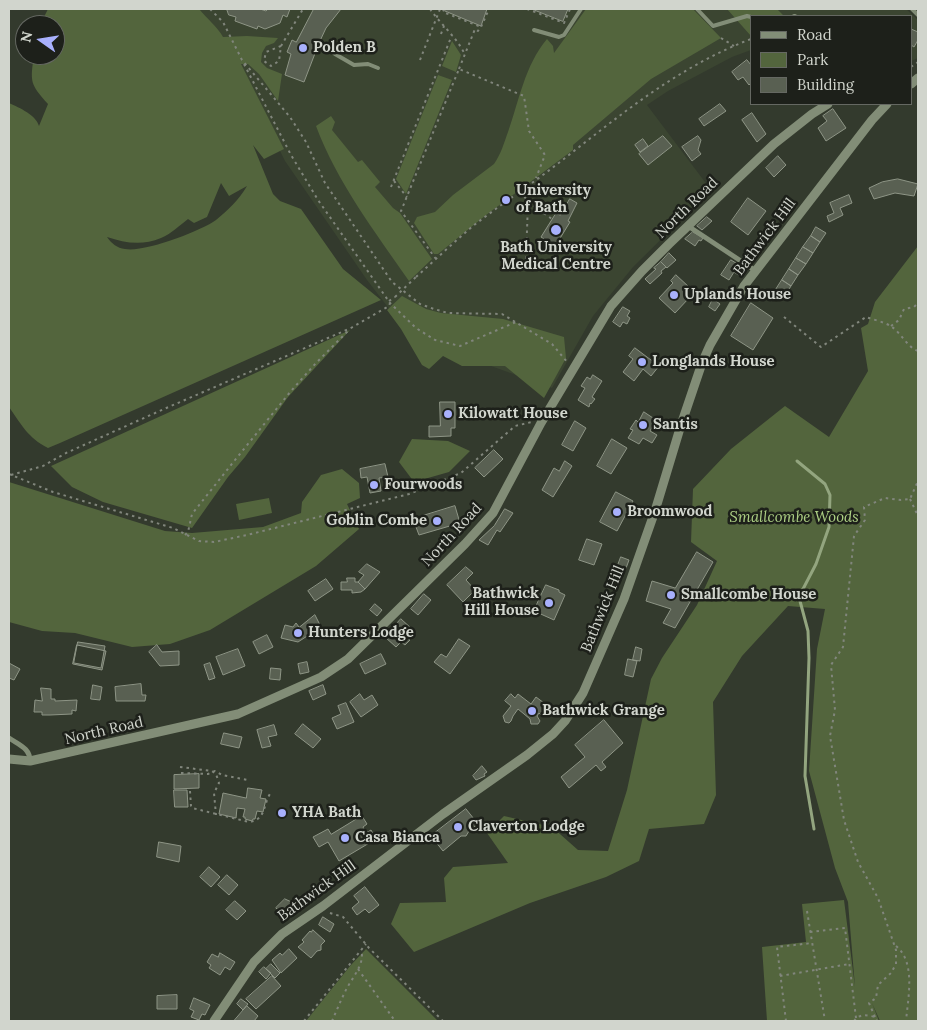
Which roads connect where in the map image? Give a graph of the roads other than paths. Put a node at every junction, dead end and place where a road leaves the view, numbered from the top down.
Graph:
1 (580, 9) edge
2 (697, 9) edge
3 (912, 9) edge
4 (918, 15) edge
5 (750, 17) edge
6 (534, 30) dead end
7 (327, 47) dead end
8 (378, 68) dead end
9 (826, 105) edge
10 (886, 105) edge
11 (688, 226) junction
12 (756, 271) junction
13 (9, 738) edge
14 (9, 759) edge
15 (30, 761) junction
16 (214, 1021) edge

1 - 6 lane
2 - 5 lane
3 - 4 lane
7 - 8 lane
9 - 11 street, North Road
10 - 12 street, Bathwick Hill
11 - 12 street
11 - 15 street, North Road
12 - 16 street, Bathwick Hill
13 - 15 street
14 - 15 street, North Road

